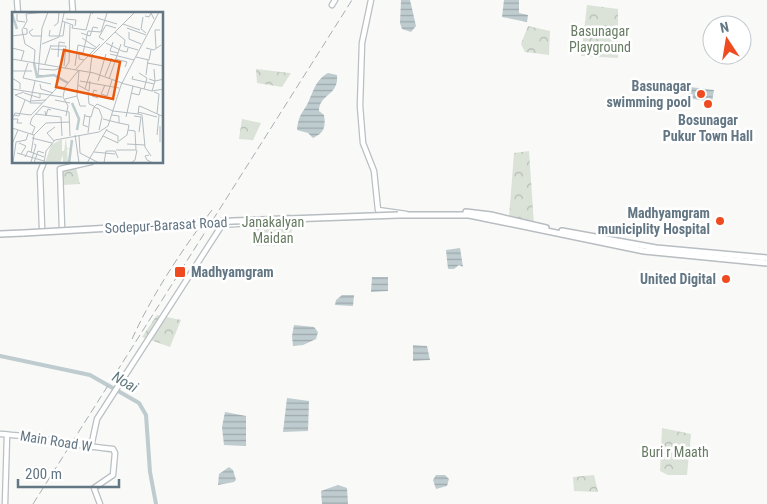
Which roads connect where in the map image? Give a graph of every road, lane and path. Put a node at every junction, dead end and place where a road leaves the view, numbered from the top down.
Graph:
1 (335, 0) edge
2 (372, 0) edge
3 (332, 5) dead end
4 (44, 164) edge
5 (81, 164) edge
6 (409, 215) junction
7 (42, 228) dead end
8 (62, 228) dead end
9 (0, 234) edge
10 (767, 258) edge
11 (767, 263) edge
12 (0, 434) edge
13 (7, 434) junction
14 (91, 447) junction
15 (5, 504) edge
16 (100, 504) edge

1 - 3 street
2 - 6 street
4 - 7 street
5 - 8 street
6 - 9 main road, Sodepur-Barasat Road, bridge
6 - 10 main road
6 - 11 main road
6 - 14 street
12 - 13 street, Main Road W
13 - 14 street, Main Road W
13 - 15 street
14 - 16 street, Main Road W

